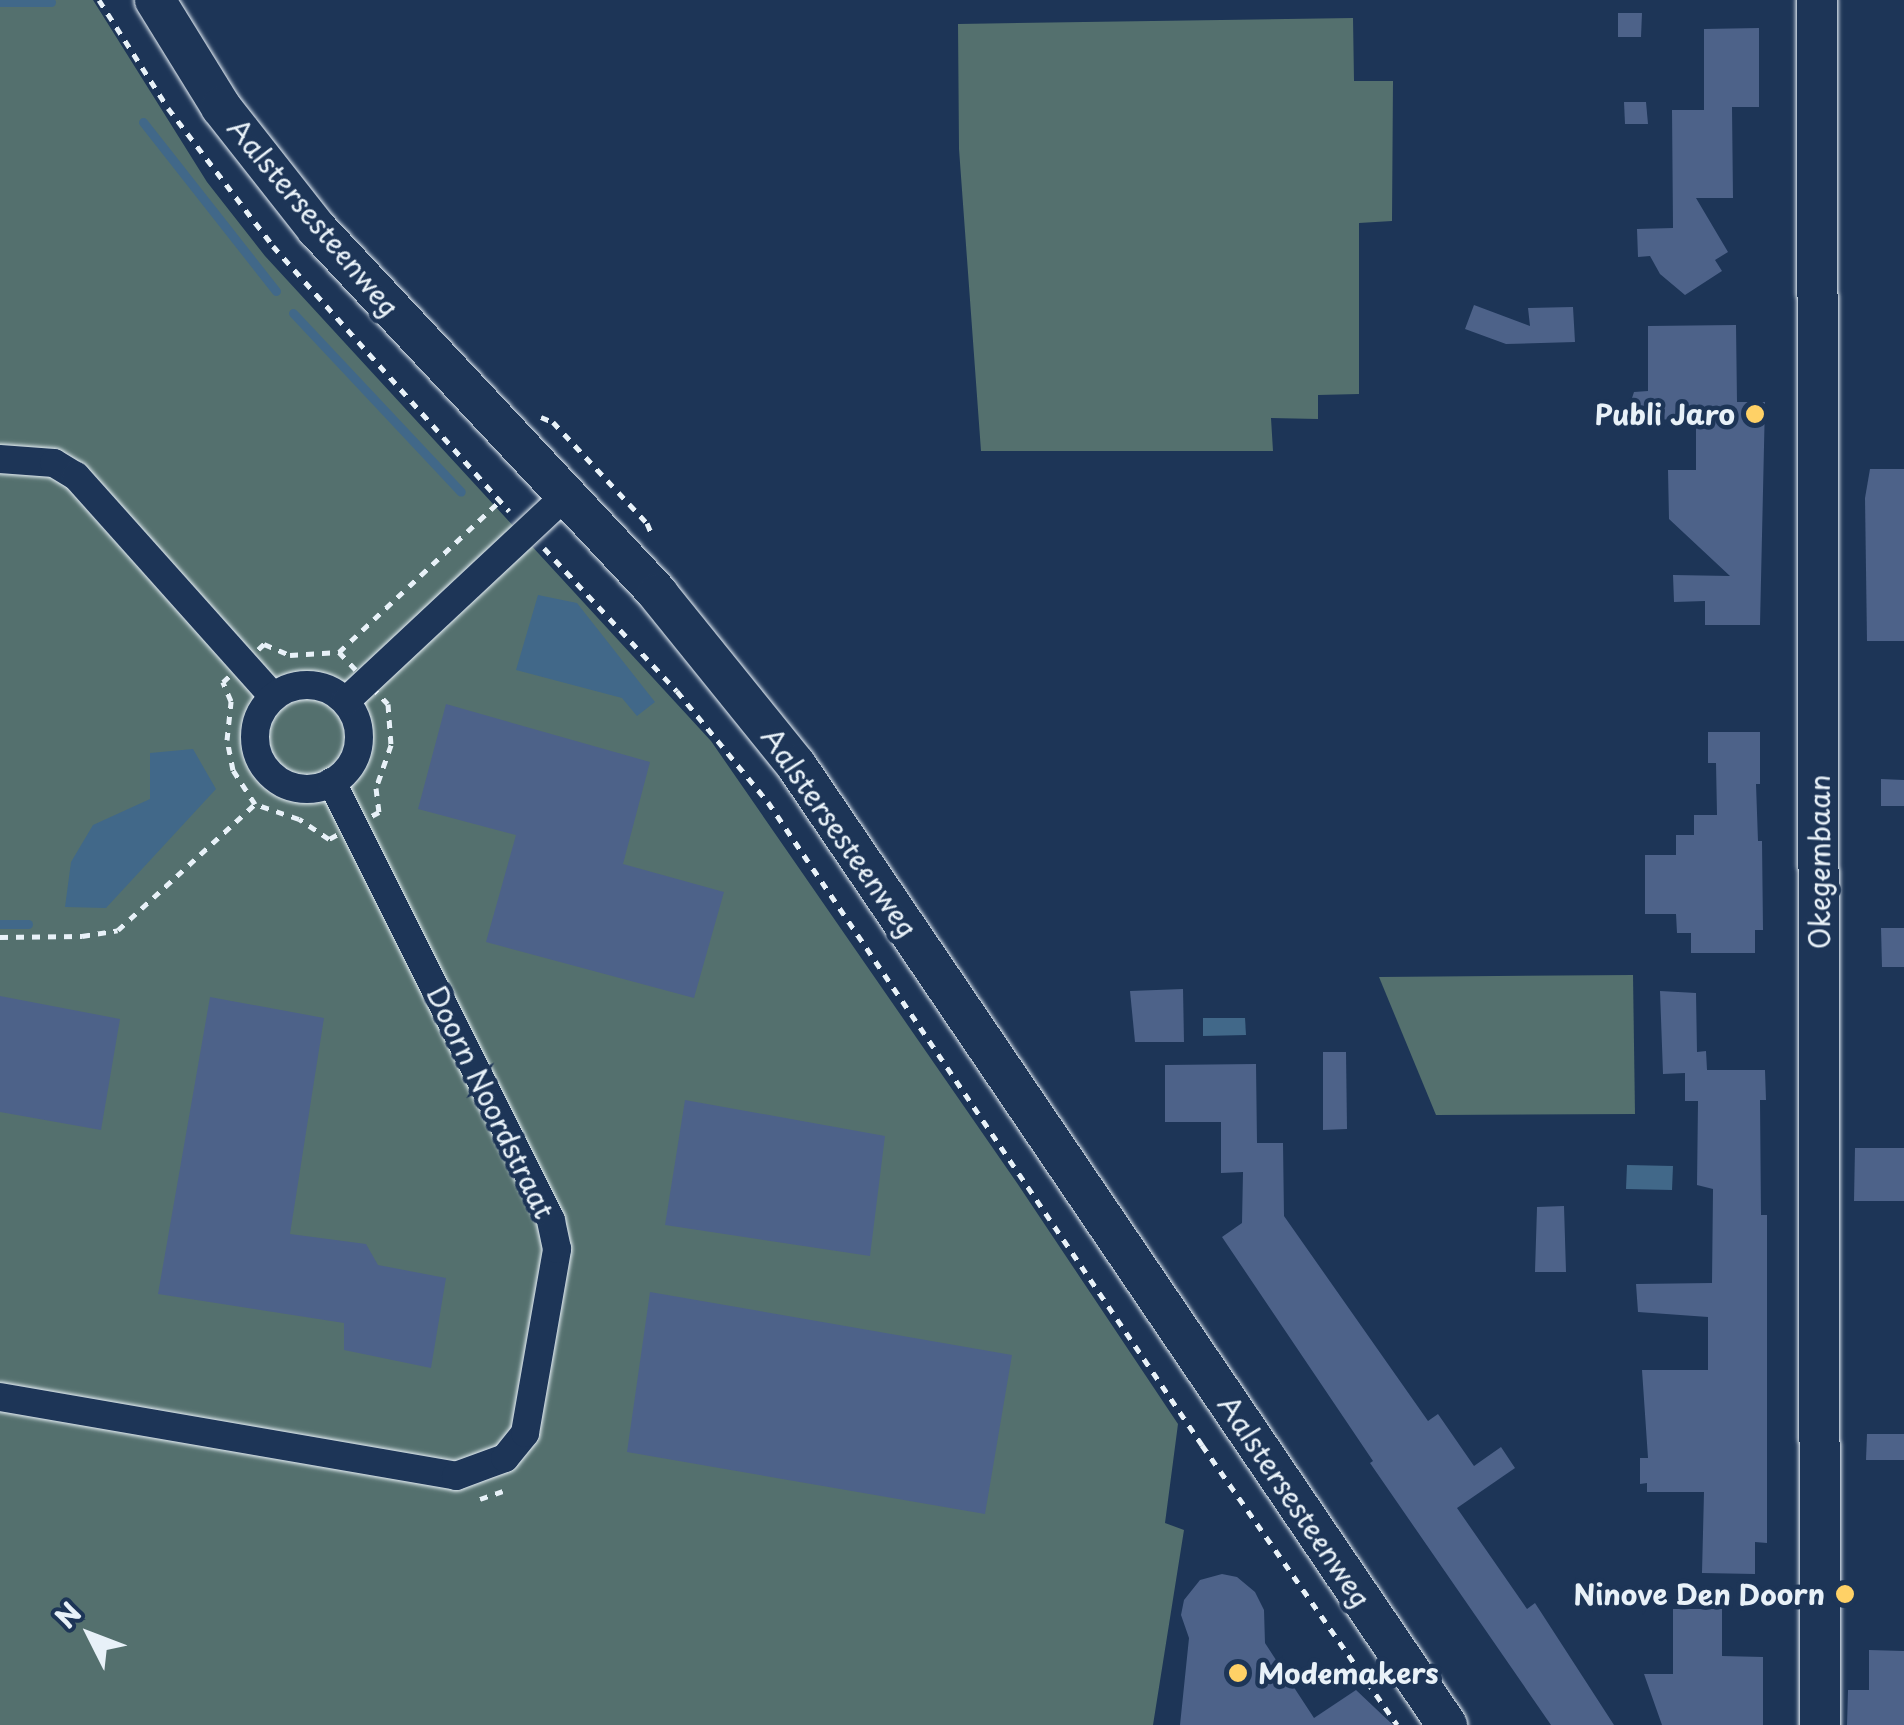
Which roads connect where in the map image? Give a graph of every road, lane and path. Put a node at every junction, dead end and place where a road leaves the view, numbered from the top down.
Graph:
1 (99, 0) edge
2 (156, 0) edge
3 (1817, 0) edge
4 (0, 460) edge
5 (565, 496) junction
6 (500, 501) junction
7 (528, 531) junction
8 (340, 652) junction
9 (210, 668) dead end
10 (233, 672) junction
11 (368, 682) junction
12 (273, 696) junction
13 (346, 702) junction
14 (332, 782) junction
15 (255, 804) junction
16 (354, 825) junction
17 (388, 830) dead end
18 (338, 856) dead end
19 (0, 937) edge
20 (0, 1397) edge
21 (508, 1488) dead end
22 (475, 1501) dead end
23 (1397, 1725) edge
24 (1446, 1725) edge
25 (1820, 1725) edge

1 - 6 path
2 - 5 main road, Aalstersesteenweg
3 - 25 main road, Okegembaan
4 - 10 street
5 - 7 street
5 - 24 main road, Aalstersesteenweg
6 - 7 path
6 - 8 path
7 - 11 street
7 - 23 path
8 - 10 path
8 - 11 path
9 - 10 path
10 - 12 street
10 - 15 path
11 - 13 street
11 - 16 path
12 - 13 street
12 - 14 street
13 - 14 street
14 - 16 street, Doorn Noordstraat
15 - 16 path
15 - 19 path
16 - 17 path
16 - 18 path
16 - 20 street, Doorn Noordstraat
21 - 22 path

